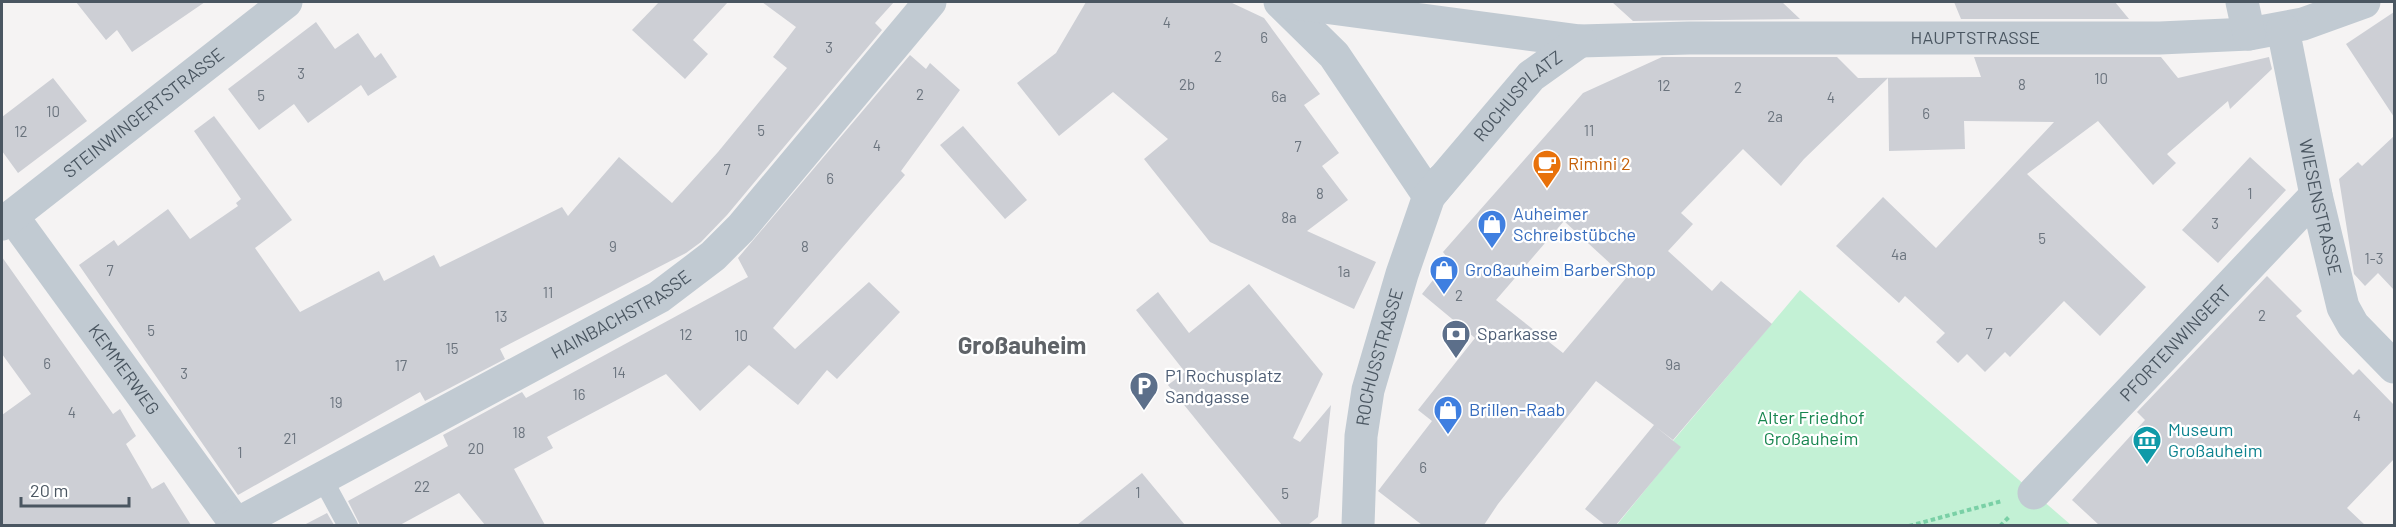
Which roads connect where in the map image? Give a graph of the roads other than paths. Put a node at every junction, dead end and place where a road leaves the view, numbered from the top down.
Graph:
1 (286, 2) edge
2 (930, 2) edge
3 (1280, 2) edge
4 (1286, 2) edge
5 (2242, 2) edge
6 (2364, 2) edge
7 (2283, 29) junction
8 (2249, 34) junction
9 (1580, 41) junction
10 (2316, 195) junction
11 (1429, 196) junction
12 (7, 220) edge
13 (2394, 367) edge
14 (322, 478) junction
15 (2034, 493) road end
16 (235, 525) edge
17 (348, 525) edge
18 (1358, 525) edge

1 - 12 street, STEINWINGERTSTRASSE
2 - 14 street, HAINBACHSTRASSE
3 - 11 street
4 - 9 street, ROCHUSPLATZ
5 - 8 street
6 - 7 street, HAUPTSTRASSE
7 - 8 street, HAUPTSTRASSE
7 - 10 street, WIESENSTRASSE
8 - 9 street, HAUPTSTRASSE
9 - 11 street, ROCHUSPLATZ
10 - 13 street, WIESENSTRASSE
10 - 15 street, PFORTENWINGERT
11 - 18 street, ROCHUSSTRASSE
12 - 16 street, KEMMERWEG
14 - 16 street, HAINBACHSTRASSE
14 - 17 lane

